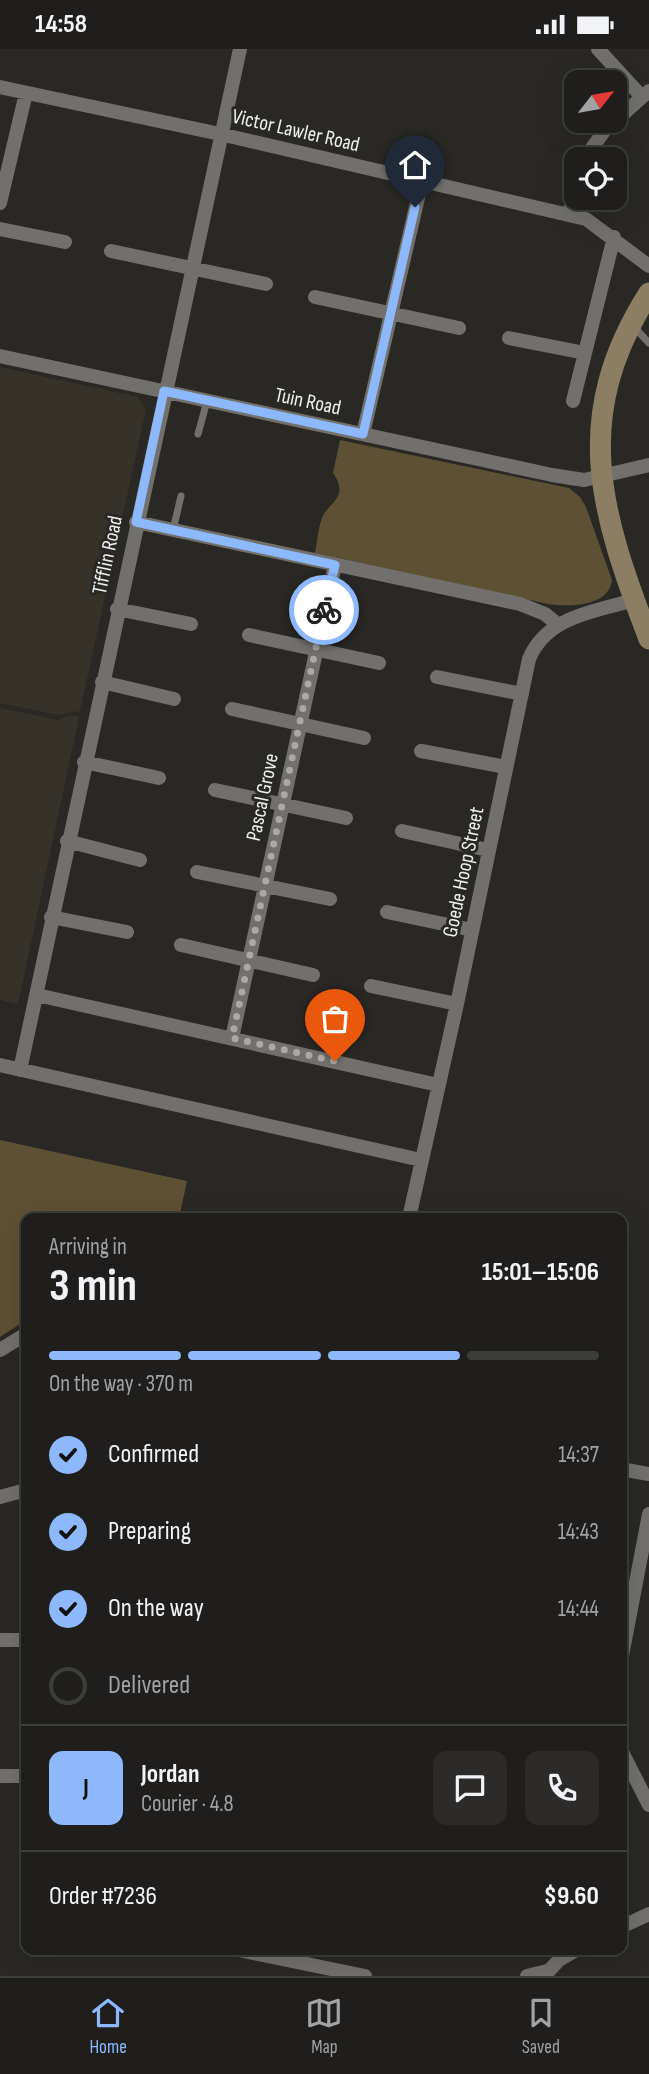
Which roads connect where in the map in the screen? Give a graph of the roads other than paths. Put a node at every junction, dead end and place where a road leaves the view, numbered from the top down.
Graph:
1 (240, 49) edge
2 (598, 49) edge
3 (0, 87) edge
4 (26, 93) junction
5 (645, 94) edge
6 (220, 134) junction
7 (593, 147) edge
8 (422, 181) junction
9 (0, 203) edge
10 (570, 210) edge
11 (569, 214) junction
12 (0, 229) edge
13 (614, 237) junction
14 (65, 242) dead end
15 (111, 251) dead end
16 (649, 266) edge
17 (191, 268) junction
18 (266, 284) dead end
19 (649, 293) edge
20 (315, 297) dead end
21 (390, 311) junction
22 (630, 322) junction
23 (459, 327) dead end
24 (509, 338) dead end
25 (649, 343) edge
26 (585, 353) junction
27 (0, 356) edge
28 (164, 391) junction
29 (207, 400) junction
30 (573, 401) dead end
31 (198, 434) dead end
32 (363, 434) junction
33 (649, 465) edge
34 (600, 477) junction
35 (181, 496) dead end
36 (136, 522) junction
37 (173, 530) junction
38 (335, 565) junction
39 (634, 600) junction
40 (117, 609) junction
41 (191, 624) dead end
42 (556, 624) junction
43 (648, 630) edge
44 (249, 635) dead end
45 (315, 649) junction
46 (379, 663) dead end
47 (437, 677) dead end
48 (102, 682) junction
49 (522, 694) junction
50 (174, 699) dead end
51 (232, 709) dead end
52 (299, 724) junction
53 (364, 738) dead end
54 (422, 751) dead end
55 (84, 762) junction
56 (506, 767) junction
57 (159, 778) dead end
58 (215, 790) dead end
59 (282, 803) junction
60 (346, 818) dead end
61 (402, 831) dead end
62 (67, 841) junction
63 (488, 849) junction
64 (140, 860) dead end
65 (197, 872) dead end
66 (263, 885) junction
67 (330, 899) dead end
68 (387, 912) dead end
69 (51, 917) junction
70 (472, 930) junction
71 (127, 932) dead end
72 (181, 945) dead end
73 (248, 961) junction
74 (313, 975) dead end
75 (371, 986) dead end
76 (37, 995) junction
77 (457, 1004) junction
78 (232, 1038) junction
79 (0, 1065) edge
80 (20, 1070) junction
81 (438, 1085) junction
82 (421, 1160) junction
83 (409, 1213) edge
84 (21, 1338) edge
85 (0, 1350) edge
86 (627, 1470) edge
87 (649, 1474) edge
88 (21, 1491) edge
89 (0, 1497) edge
90 (649, 1514) edge
91 (627, 1605) edge
92 (0, 1640) edge
93 (21, 1640) edge
94 (627, 1762) edge
95 (0, 1776) edge
96 (21, 1776) edge
97 (649, 1805) edge
98 (649, 1914) edge
99 (627, 1924) edge
100 (263, 1955) edge
101 (570, 1955) edge
102 (546, 1973) edge
103 (365, 1976) edge
104 (527, 1976) edge

1 - 6 street, Tifflin Road
2 - 5 street
3 - 4 street, Victor Lawler Road
4 - 6 street, Victor Lawler Road
4 - 9 street
5 - 7 street
6 - 8 street, Victor Lawler Road
6 - 17 street, Tifflin Road
8 - 11 street, Victor Lawler Road
8 - 21 street
10 - 11 street
11 - 13 street, Victor Lawler Road
12 - 14 street
13 - 16 street, Victor Lawler Road
13 - 26 street
15 - 17 street
17 - 18 street
17 - 28 street, Tifflin Road
19 - 22 street
20 - 21 street
21 - 23 street
21 - 32 street
22 - 25 lane
22 - 34 street
24 - 26 street
26 - 30 street
27 - 28 street, Tuin Road
28 - 29 street, Tuin Road
28 - 36 street, Tifflin Road
29 - 31 lane
29 - 32 street, Tuin Road
32 - 34 street, Tuin Road
33 - 34 street, Tuin Road
34 - 39 street
35 - 37 lane
36 - 37 street
36 - 40 street, Tifflin Road
37 - 38 street
38 - 42 street
38 - 45 street, Pascal Grove
39 - 42 street
39 - 43 street
40 - 41 street
40 - 48 street, Tifflin Road
42 - 49 street, Goede Hoop Street
44 - 45 street
45 - 46 street
45 - 52 street, Pascal Grove
47 - 49 street
48 - 50 street
48 - 55 street, Tifflin Road
49 - 56 street, Goede Hoop Street
51 - 52 street
52 - 53 street
52 - 59 street, Pascal Grove
54 - 56 street
55 - 57 street
55 - 62 street, Tifflin Road
56 - 63 street, Goede Hoop Street
58 - 59 street
59 - 60 street
59 - 66 street, Pascal Grove
61 - 63 street
62 - 64 street
62 - 69 street, Tifflin Road
63 - 70 street, Goede Hoop Street
65 - 66 street
66 - 67 street
66 - 73 street, Pascal Grove
68 - 70 street
69 - 71 street
69 - 76 street, Tifflin Road
70 - 77 street, Goede Hoop Street
72 - 73 street
73 - 74 street
73 - 78 street, Pascal Grove
75 - 77 street
76 - 78 street
76 - 80 street, Tifflin Road
77 - 81 street, Goede Hoop Street
78 - 81 street
79 - 80 street
80 - 82 street
81 - 82 street, Goede Hoop Street
82 - 83 street, Goede Hoop Street
84 - 85 street
86 - 87 street
88 - 89 street
90 - 91 street
92 - 93 street
94 - 97 street
95 - 96 street
98 - 99 street
100 - 103 street
101 - 102 street
102 - 104 street

